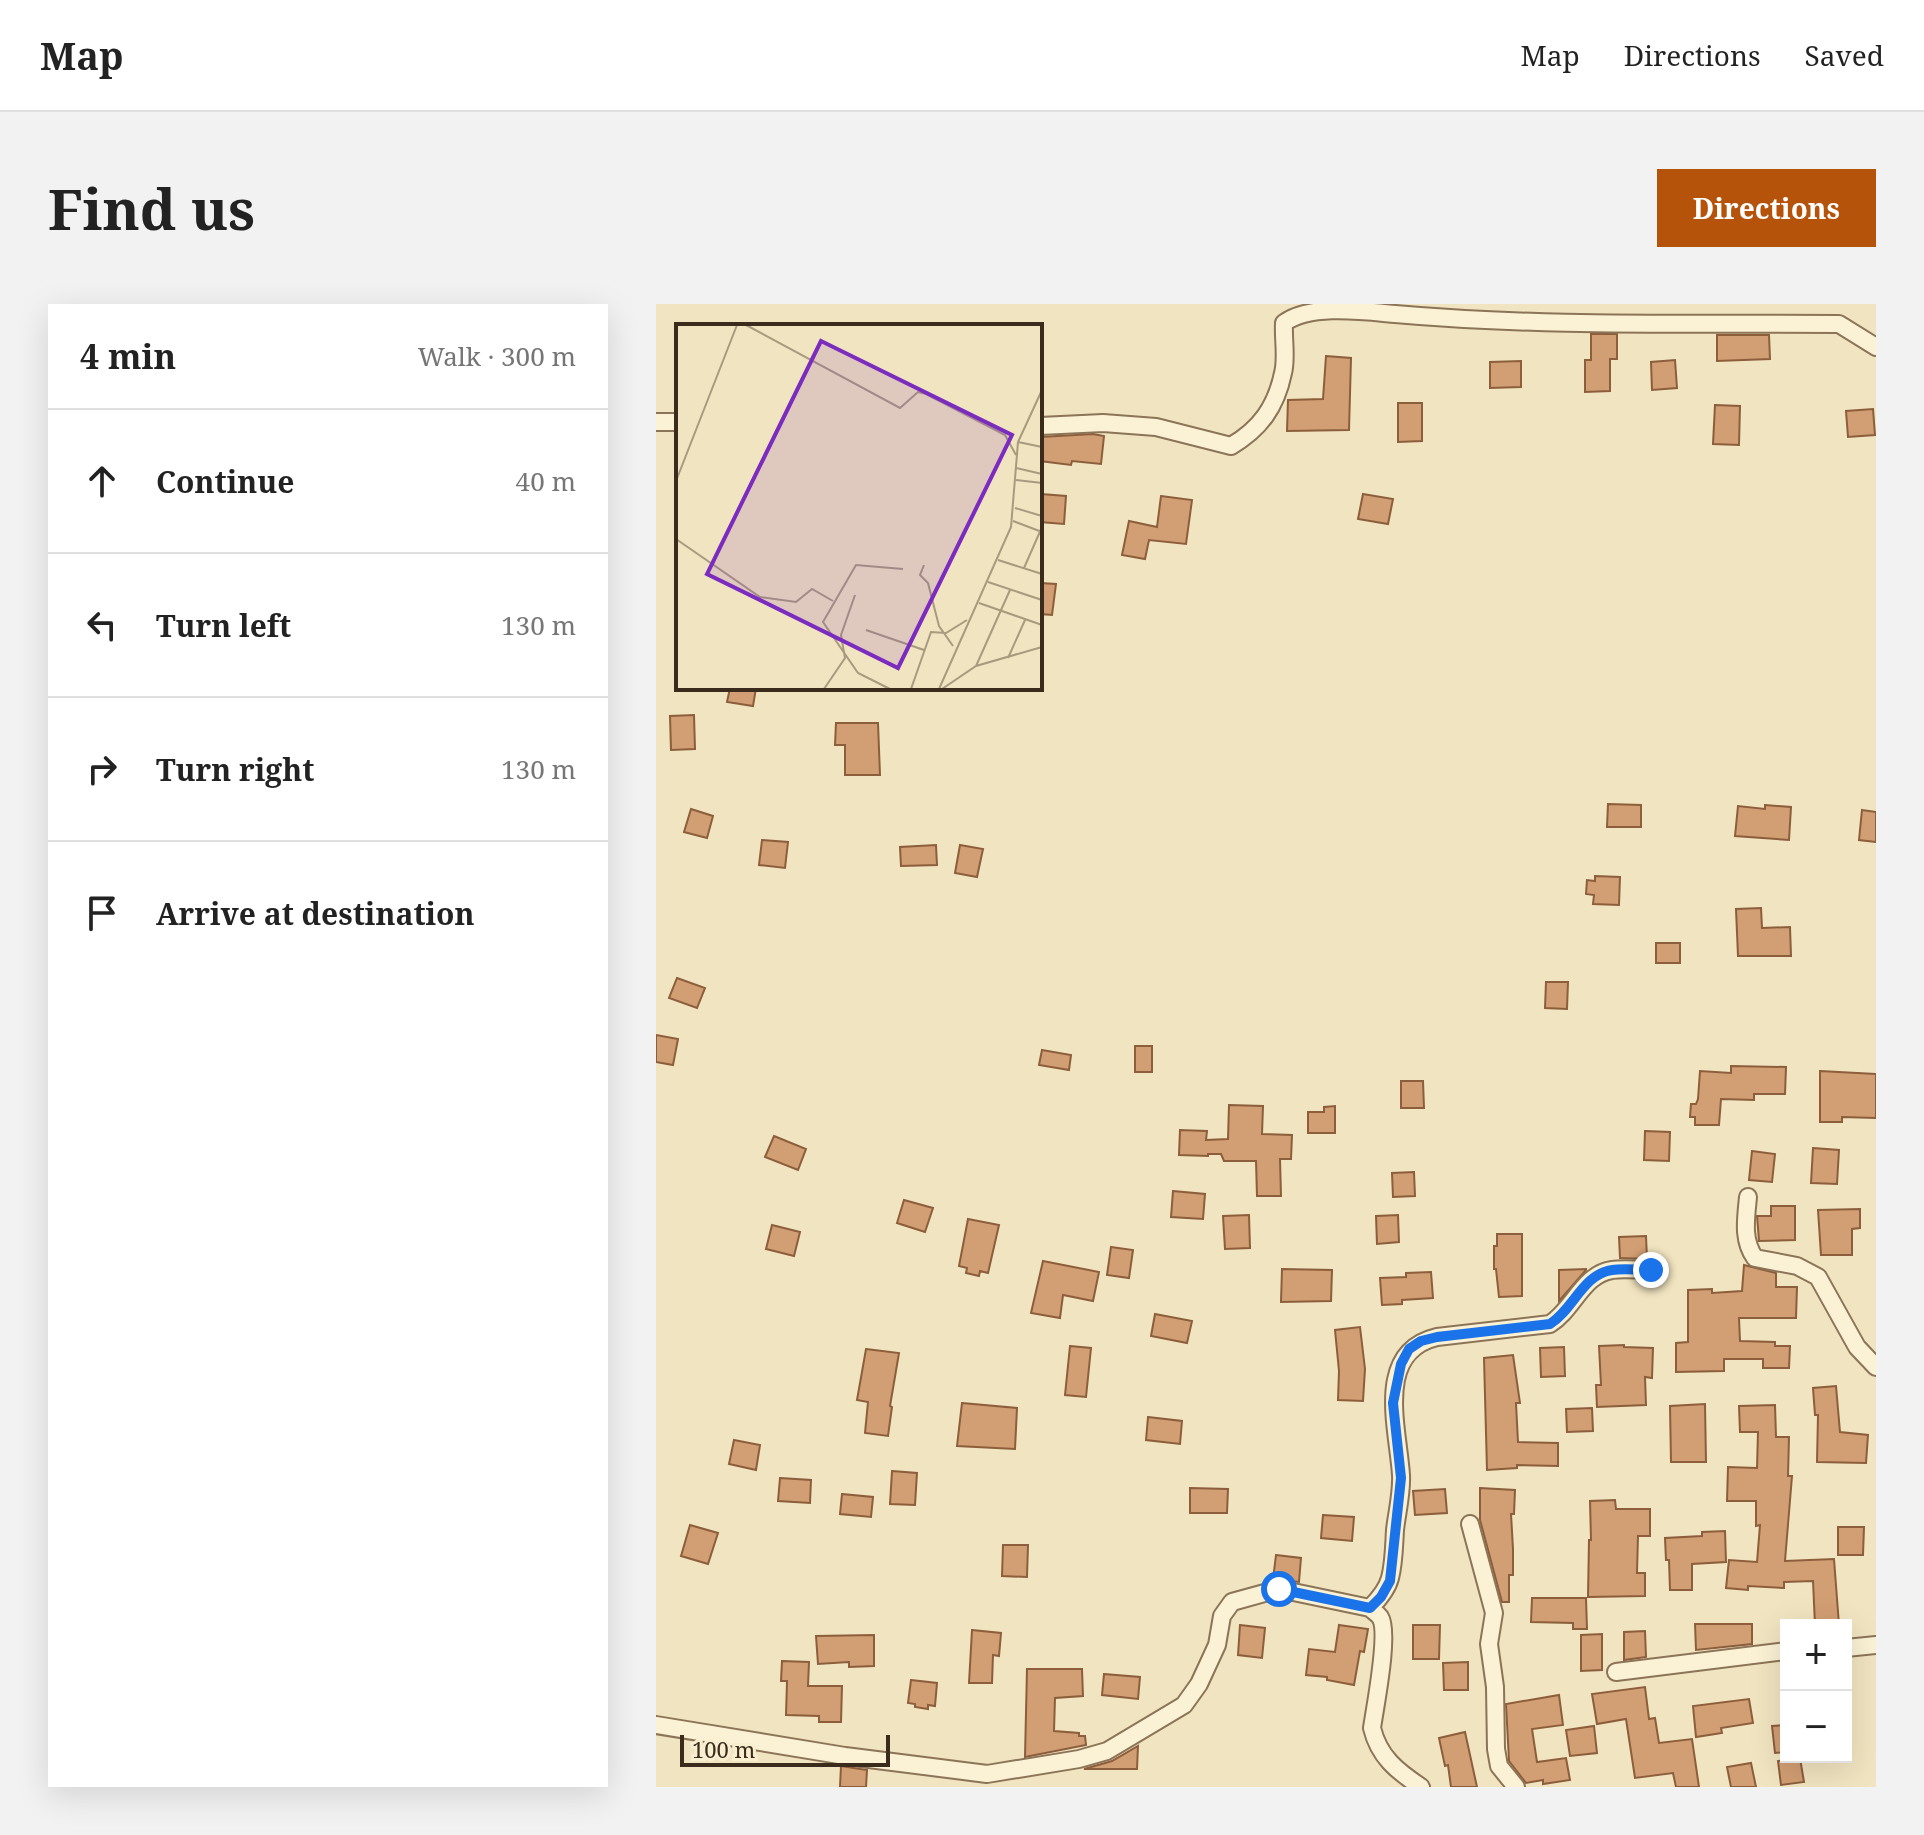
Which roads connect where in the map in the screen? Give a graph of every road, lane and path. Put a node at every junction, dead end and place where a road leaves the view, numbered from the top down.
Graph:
1 (1876, 347) edge
2 (1042, 426) edge
3 (1748, 1197) dead end
4 (1651, 1270) dead end
5 (1876, 1367) edge
6 (1470, 1524) dead end
7 (1370, 1608) junction
8 (1876, 1645) edge
9 (1852, 1647) edge
10 (1780, 1652) edge
11 (1616, 1672) dead end
12 (656, 1725) edge
13 (1421, 1787) edge
14 (1516, 1787) edge

1 - 2 street
3 - 5 street
4 - 7 street
6 - 14 street
7 - 12 street
7 - 13 street
8 - 9 street
10 - 11 street

